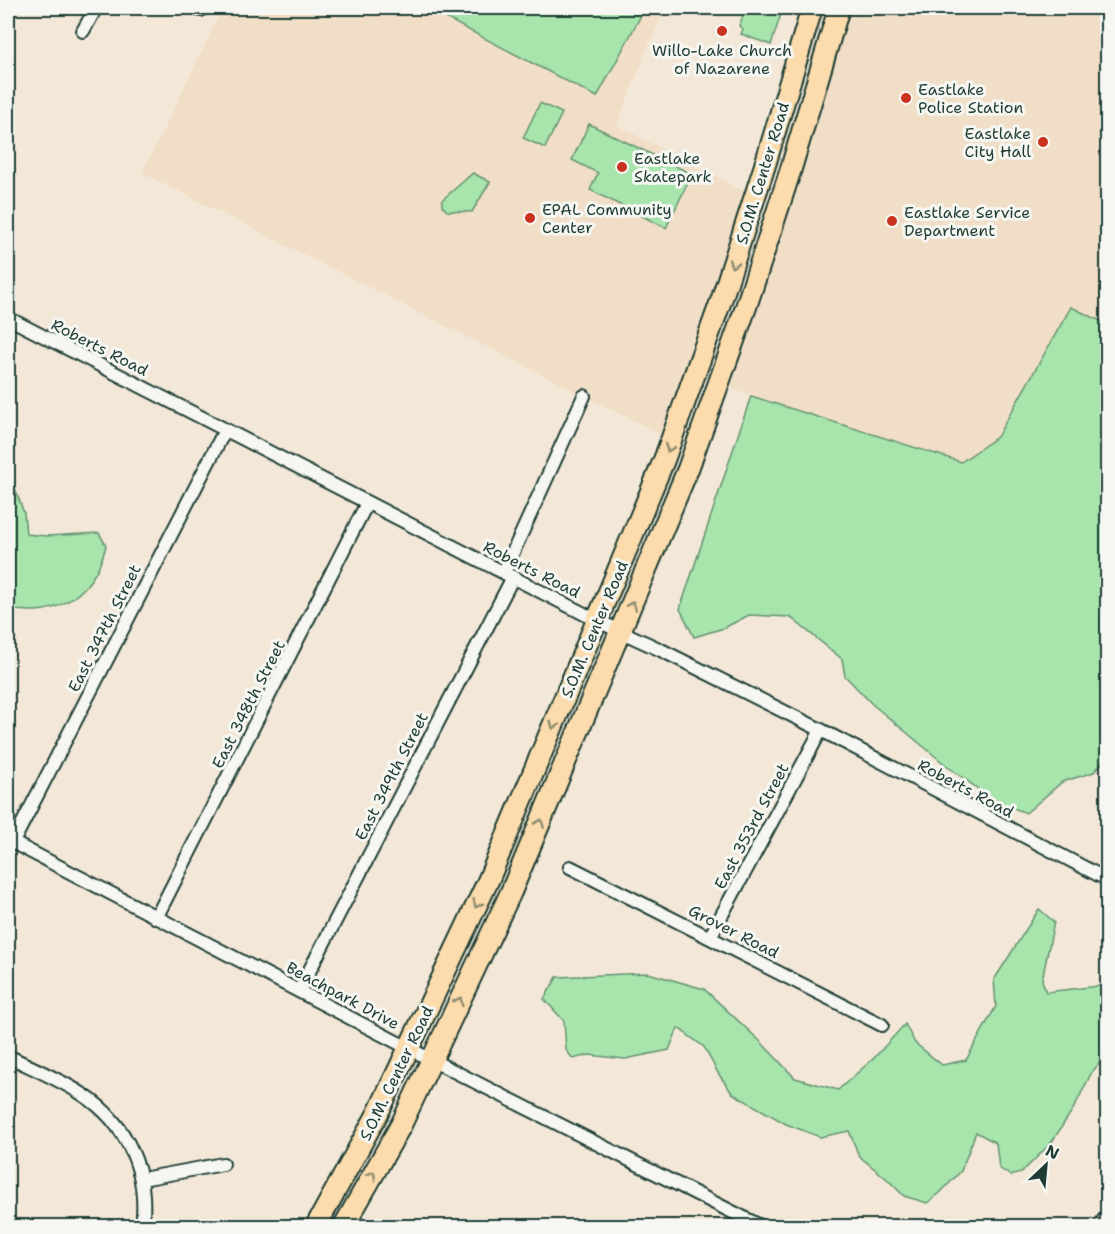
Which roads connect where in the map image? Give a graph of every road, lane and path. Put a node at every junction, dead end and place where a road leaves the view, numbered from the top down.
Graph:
1 (96, 8) edge
2 (812, 8) edge
3 (839, 8) edge
4 (83, 31) dead end
5 (8, 318) edge
6 (585, 396) dead end
7 (225, 430) junction
8 (367, 503) junction
9 (508, 575) junction
10 (598, 621) junction
11 (622, 631) junction
12 (821, 730) junction
13 (10, 841) edge
14 (570, 867) dead end
15 (1107, 880) edge
16 (156, 918) junction
17 (710, 937) junction
18 (299, 991) junction
19 (882, 1025) dead end
20 (408, 1048) junction
21 (8, 1056) edge
22 (431, 1059) junction
23 (223, 1164) dead end
24 (142, 1179) junction
25 (1107, 1213) edge
26 (142, 1227) edge
27 (316, 1227) edge
28 (344, 1227) edge
29 (760, 1227) edge
30 (1100, 1227) edge

1 - 4 street
2 -> 10 main road, S.O.M. Center Road
11 -> 3 main road, S.O.M. Center Road
5 - 7 street, Roberts Road
6 - 9 street, East 349th Street
7 - 8 street, Roberts Road
7 - 13 street, East 347th Street
8 - 9 street, Roberts Road
8 - 16 street, East 348th Street
9 - 10 street, Roberts Road
9 - 18 street, East 349th Street
10 - 11 street, Roberts Road
10 -> 20 main road, S.O.M. Center Road
11 - 12 street, Roberts Road
22 -> 11 main road, S.O.M. Center Road
12 - 15 street, Roberts Road
12 - 17 street, East 353rd Street
13 - 16 street, Beachpark Drive
14 - 17 street, Grover Road
16 - 18 street, Beachpark Drive
17 - 19 street, Grover Road
18 - 20 street, Beachpark Drive
20 - 22 street, Beachpark Drive
20 - 27 main road, S.O.M. Center Road
21 - 24 street
28 -> 22 main road, S.O.M. Center Road
22 - 29 street, Beachpark Drive
23 - 24 street
24 - 26 street
25 - 30 street

